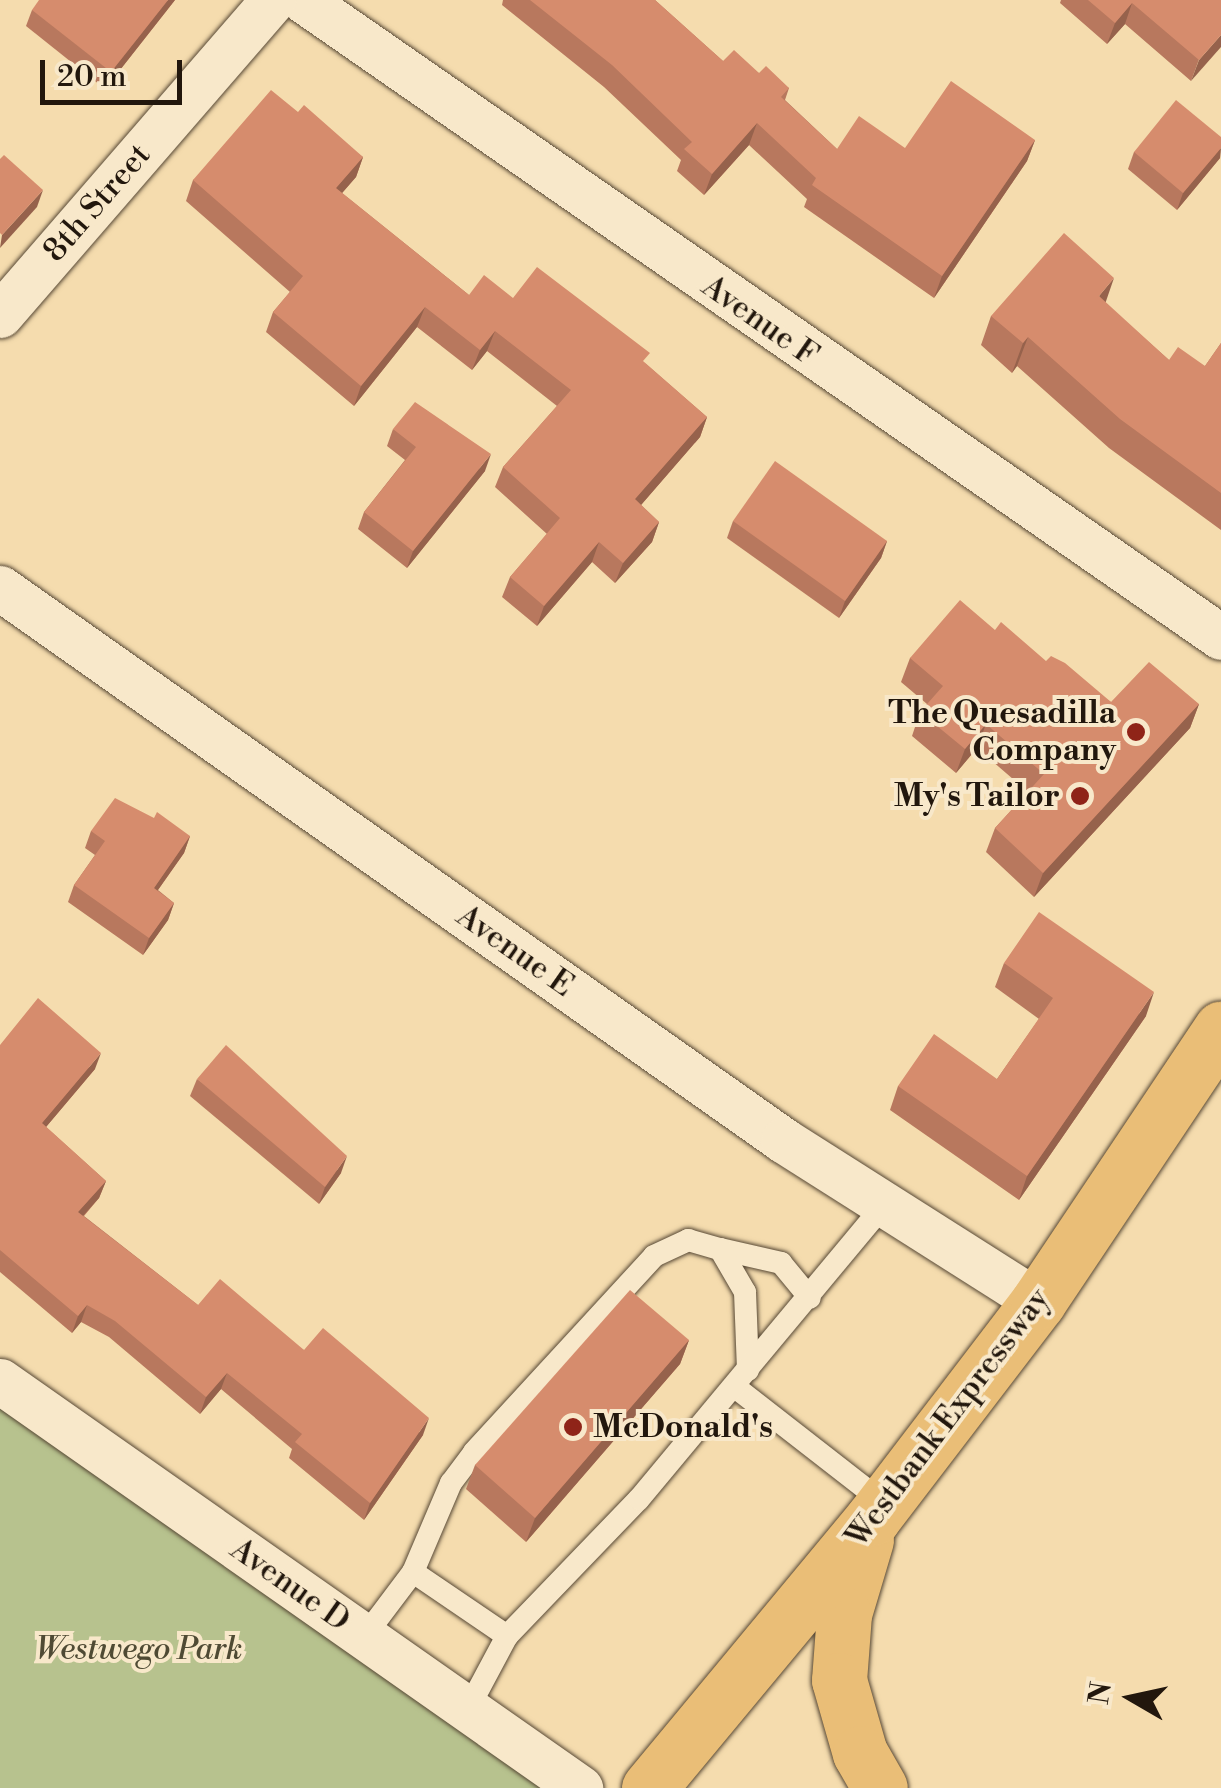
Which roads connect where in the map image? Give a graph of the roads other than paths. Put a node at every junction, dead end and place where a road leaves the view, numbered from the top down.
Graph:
1 (273, 0) edge
2 (303, 0) edge
3 (0, 314) edge
4 (0, 588) edge
5 (1221, 637) edge
6 (1221, 1029) edge
7 (885, 1204) junction
8 (720, 1249) junction
9 (810, 1298) junction
10 (1038, 1302) junction
11 (741, 1379) junction
12 (0, 1381) edge
13 (878, 1511) junction
14 (412, 1572) junction
15 (506, 1636) junction
16 (364, 1637) junction
17 (468, 1709) junction
18 (580, 1788) edge
19 (649, 1788) edge
20 (880, 1788) edge

1 - 3 street, 8th Street
2 - 5 street, Avenue F
4 - 7 street, Avenue E
6 - 10 highway, Westbank Expressway
7 - 9 lane
7 - 10 street, Avenue E
8 - 9 lane
8 - 11 lane
8 - 14 lane
9 - 11 lane
10 - 13 highway, Westbank Expressway
11 - 13 lane
11 - 15 lane
12 - 16 street, Avenue D
13 - 19 highway, Westbank Expressway
13 - 20 highway
14 - 15 lane
14 - 16 lane
15 - 17 lane
16 - 17 street, Avenue D
17 - 18 street, Avenue D

